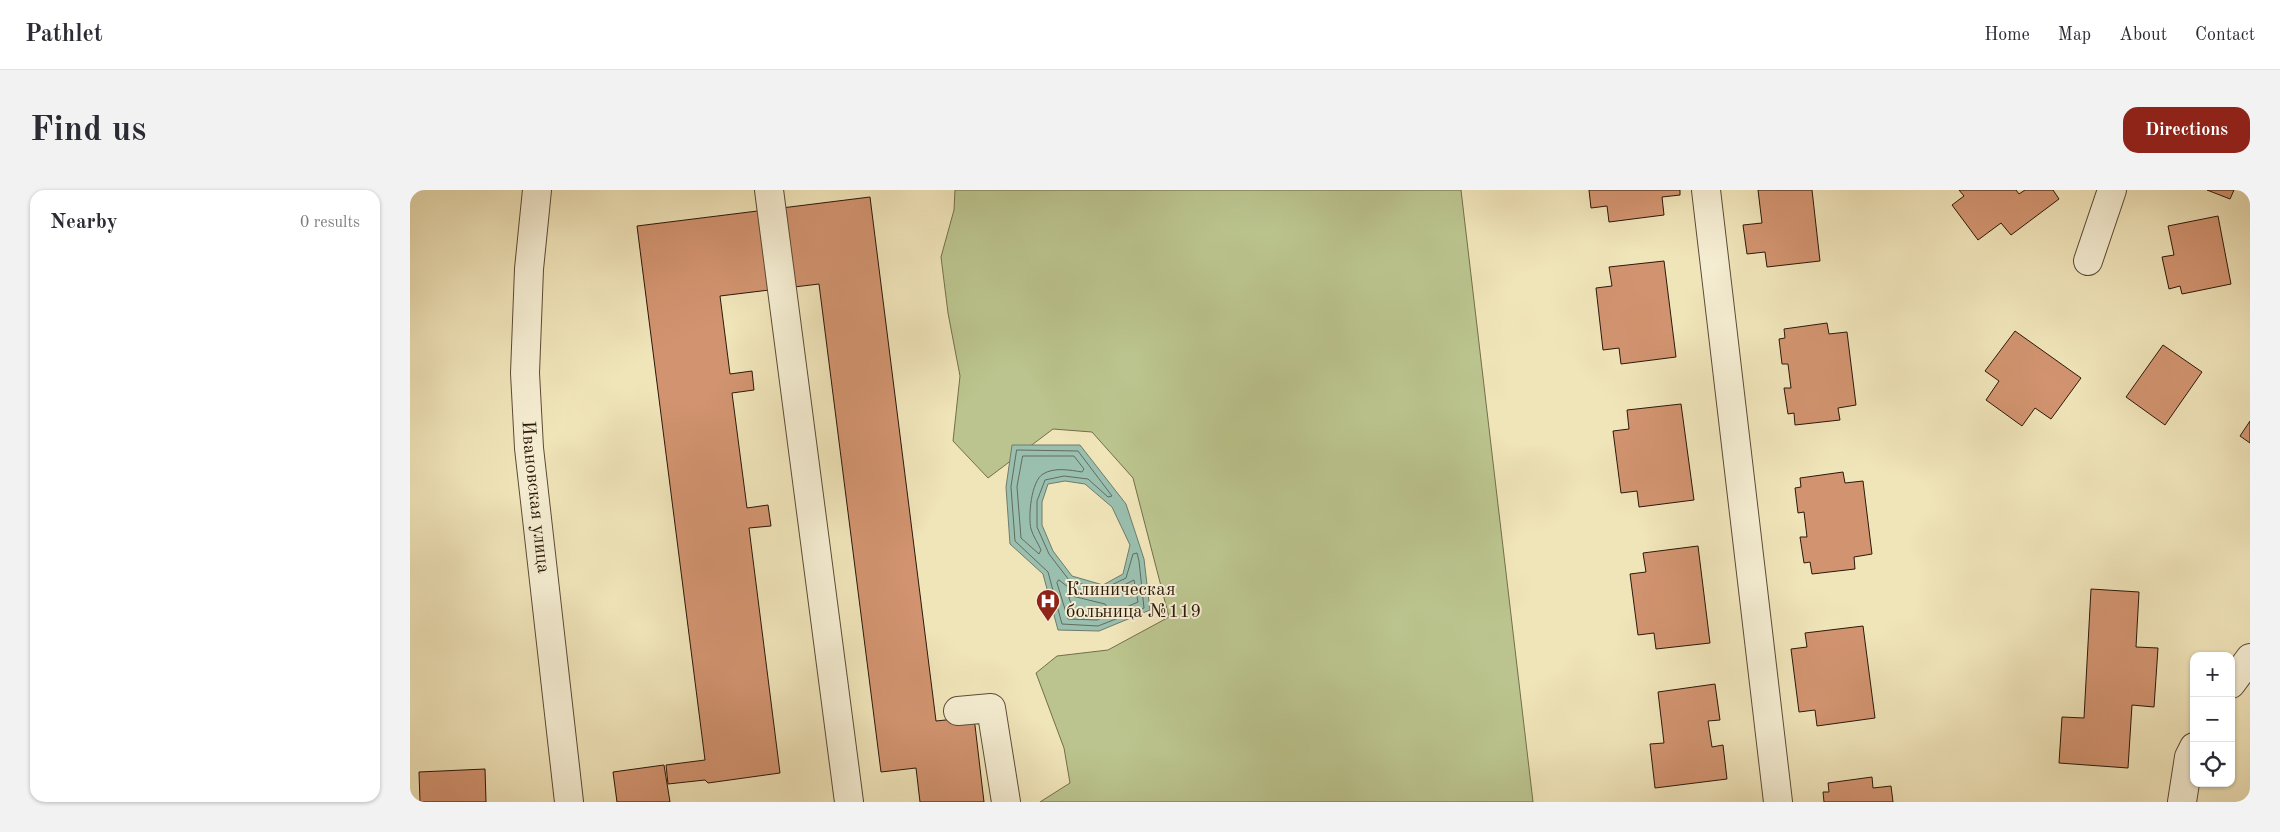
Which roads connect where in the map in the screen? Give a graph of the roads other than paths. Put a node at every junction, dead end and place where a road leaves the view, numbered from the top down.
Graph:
1 (537, 190) edge
2 (769, 190) edge
3 (1706, 190) edge
4 (2112, 190) edge
5 (2088, 261) dead end
6 (2250, 658) edge
7 (2235, 679) edge
8 (958, 711) dead end
9 (2190, 755) edge
10 (569, 802) edge
11 (849, 802) edge
12 (1006, 802) edge
13 (1778, 802) edge
14 (2182, 802) edge

1 - 10 street, Ивановская улица
2 - 11 street
3 - 13 street
4 - 5 street
6 - 7 street
8 - 12 street
9 - 14 street

